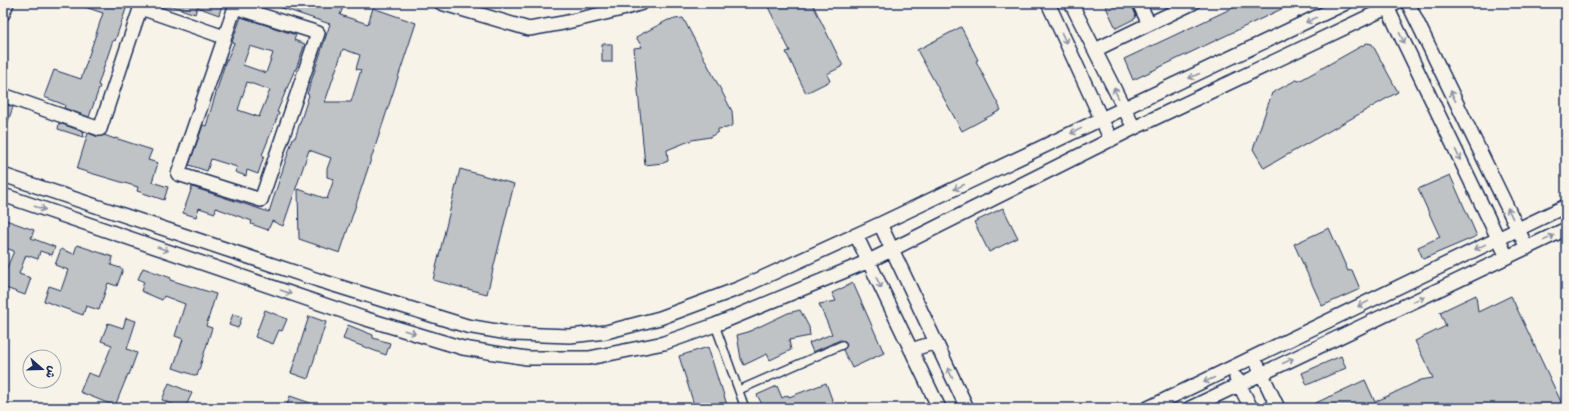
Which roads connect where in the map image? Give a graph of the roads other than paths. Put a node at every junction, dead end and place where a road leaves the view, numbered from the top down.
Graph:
1 (7, 3) edge
2 (441, 3) edge
3 (642, 3) edge
4 (1048, 3) edge
5 (1071, 3) edge
6 (1138, 3) edge
7 (1193, 3) edge
8 (1346, 3) edge
9 (1408, 3) edge
10 (142, 5) edge
11 (235, 5) edge
12 (1389, 5) edge
13 (3, 14) edge
14 (1149, 24) junction
15 (224, 36) junction
16 (1095, 50) junction
17 (3, 94) edge
18 (1124, 109) junction
19 (1101, 120) junction
20 (1134, 128) junction
21 (1111, 140) junction
22 (3, 176) edge
23 (3, 195) edge
24 (1566, 206) edge
25 (880, 224) junction
26 (1517, 230) junction
27 (1566, 230) edge
28 (856, 235) junction
29 (1527, 248) junction
30 (1503, 249) junction
31 (892, 250) junction
32 (869, 261) junction
33 (715, 324) junction
34 (936, 342) junction
35 (842, 344) dead end
36 (911, 350) junction
37 (1254, 357) junction
38 (1231, 369) junction
39 (1261, 373) junction
40 (1240, 384) junction
41 (739, 390) junction
42 (745, 408) edge
43 (939, 408) edge
44 (967, 408) edge
45 (1148, 408) edge
46 (1190, 408) edge
47 (1251, 408) edge
48 (1278, 408) edge

1 - 13 street
2 - 3 street
4 -> 19 street
5 - 16 street
6 - 14 street
7 - 14 street
8 -> 18 street
26 -> 9 street
10 - 15 street
10 - 17 street
11 - 15 street
11 - 15 street
12 - 20 street
12 -> 30 street
14 - 16 street
18 -> 16 street
18 - 19 street
18 - 20 street
19 - 21 street
19 -> 25 street
20 - 21 street
21 - 31 street
22 - 28 street
23 -> 33 street
24 - 26 street
25 - 28 street
25 - 31 street
26 - 29 street
26 - 30 street
29 -> 27 street
28 - 32 street
29 - 30 street
30 -> 37 street
39 -> 30 street
31 - 32 street
31 - 34 street
32 - 33 street
32 -> 36 street
33 - 41 lane
34 - 36 street
44 -> 34 street
35 - 41 lane
36 - 43 street
37 - 38 street
37 - 39 street
38 - 40 street
38 -> 45 street
39 - 40 street
39 - 48 street
40 - 46 street
40 - 47 street
41 - 42 lane

